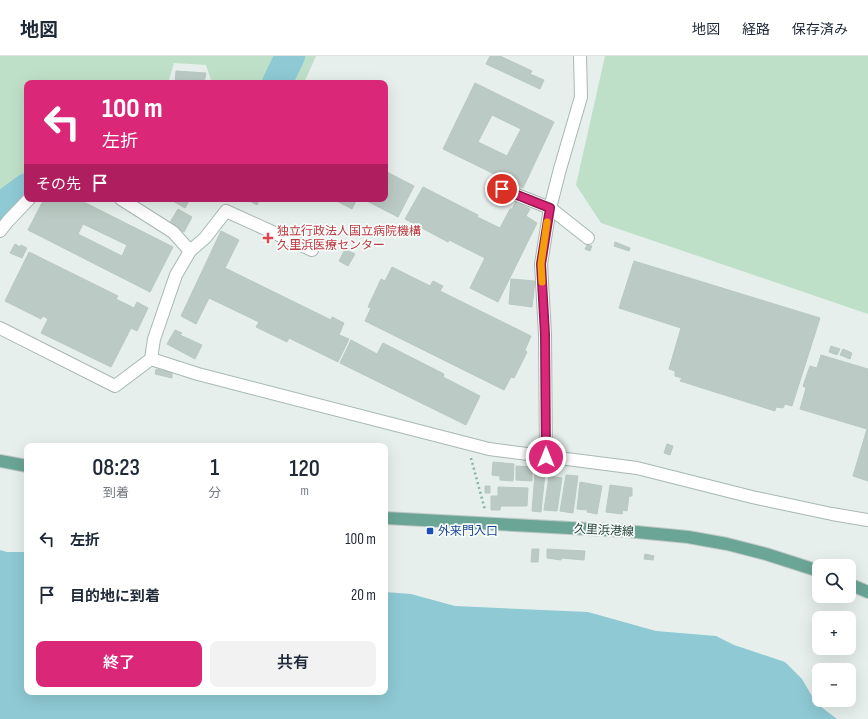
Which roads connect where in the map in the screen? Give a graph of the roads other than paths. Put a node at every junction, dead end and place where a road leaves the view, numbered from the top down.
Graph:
1 (580, 56) edge
2 (502, 189) dead end
3 (26, 202) edge
4 (126, 202) edge
5 (550, 208) junction
6 (0, 231) edge
7 (588, 238) dead end
8 (312, 250) dead end
9 (190, 251) junction
10 (0, 328) edge
11 (151, 359) junction
12 (546, 457) junction
13 (0, 462) edge
14 (24, 466) edge
15 (388, 518) edge
16 (868, 520) edge
17 (812, 569) edge
18 (856, 587) edge
19 (868, 592) edge

1 - 5 street
2 - 5 street
3 - 6 street
4 - 9 street
5 - 7 street
5 - 12 street
8 - 9 street
9 - 11 street
10 - 11 street
11 - 12 street
12 - 16 street
13 - 14 main road
15 - 17 main road, 久里浜港線
18 - 19 main road

